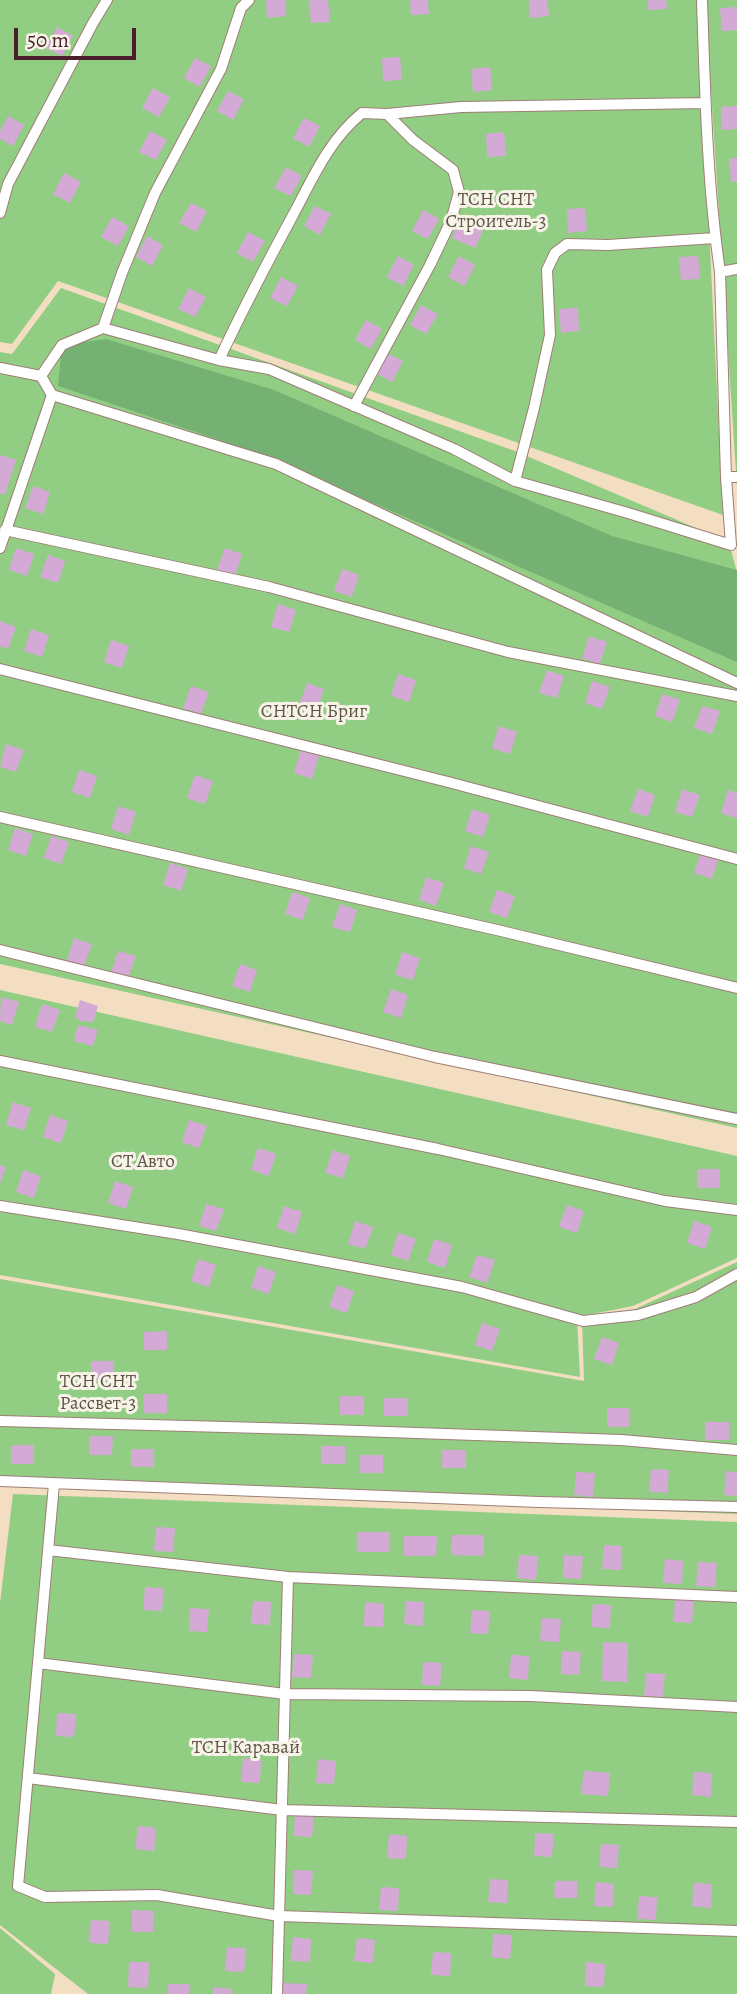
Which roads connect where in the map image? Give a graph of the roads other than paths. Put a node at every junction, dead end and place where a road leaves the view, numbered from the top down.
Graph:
1 (107, 0) edge
2 (249, 0) edge
3 (702, 0) edge
4 (705, 103) junction
5 (387, 114) junction
6 (0, 213) edge
7 (715, 238) junction
8 (737, 270) edge
9 (720, 272) junction
10 (103, 328) junction
11 (219, 360) junction
12 (0, 368) edge
13 (41, 376) junction
14 (52, 395) junction
15 (354, 406) junction
16 (726, 477) junction
17 (737, 477) edge
18 (515, 481) junction
19 (5, 530) junction
20 (0, 548) edge
21 (0, 669) edge
22 (737, 683) edge
23 (737, 696) edge
24 (0, 817) edge
25 (737, 859) edge
26 (0, 950) edge
27 (737, 988) edge
28 (0, 1061) edge
29 (737, 1119) edge
30 (0, 1206) edge
31 (737, 1210) edge
32 (737, 1274) edge
33 (0, 1421) edge
34 (737, 1450) edge
35 (0, 1481) edge
36 (54, 1483) junction
37 (737, 1507) edge
38 (48, 1549) junction
39 (288, 1577) junction
40 (737, 1597) edge
41 (38, 1663) junction
42 (285, 1694) junction
43 (737, 1707) edge
44 (27, 1778) junction
45 (282, 1810) junction
46 (737, 1822) edge
47 (279, 1916) junction
48 (737, 1931) edge
49 (277, 1994) edge

1 - 6 lane
2 - 10 lane
3 - 4 lane
4 - 5 lane
4 - 7 lane
5 - 11 lane
5 - 15 lane
7 - 9 lane
7 - 18 lane
8 - 9 lane
9 - 16 lane
10 - 11 lane
10 - 13 lane
11 - 15 lane
12 - 13 lane
13 - 14 lane
14 - 19 lane
14 - 22 lane
15 - 18 lane
16 - 17 lane
16 - 18 lane
19 - 20 lane
19 - 23 lane
21 - 25 lane
24 - 27 lane
26 - 29 lane
28 - 31 lane
30 - 32 lane
33 - 34 lane
35 - 36 lane
36 - 37 lane
36 - 38 lane
38 - 39 lane
38 - 41 lane
39 - 40 lane
39 - 42 lane
41 - 42 lane
41 - 44 lane
42 - 43 lane
42 - 45 lane
44 - 45 lane
44 - 47 lane
45 - 46 lane
45 - 47 lane
47 - 48 lane
47 - 49 lane

